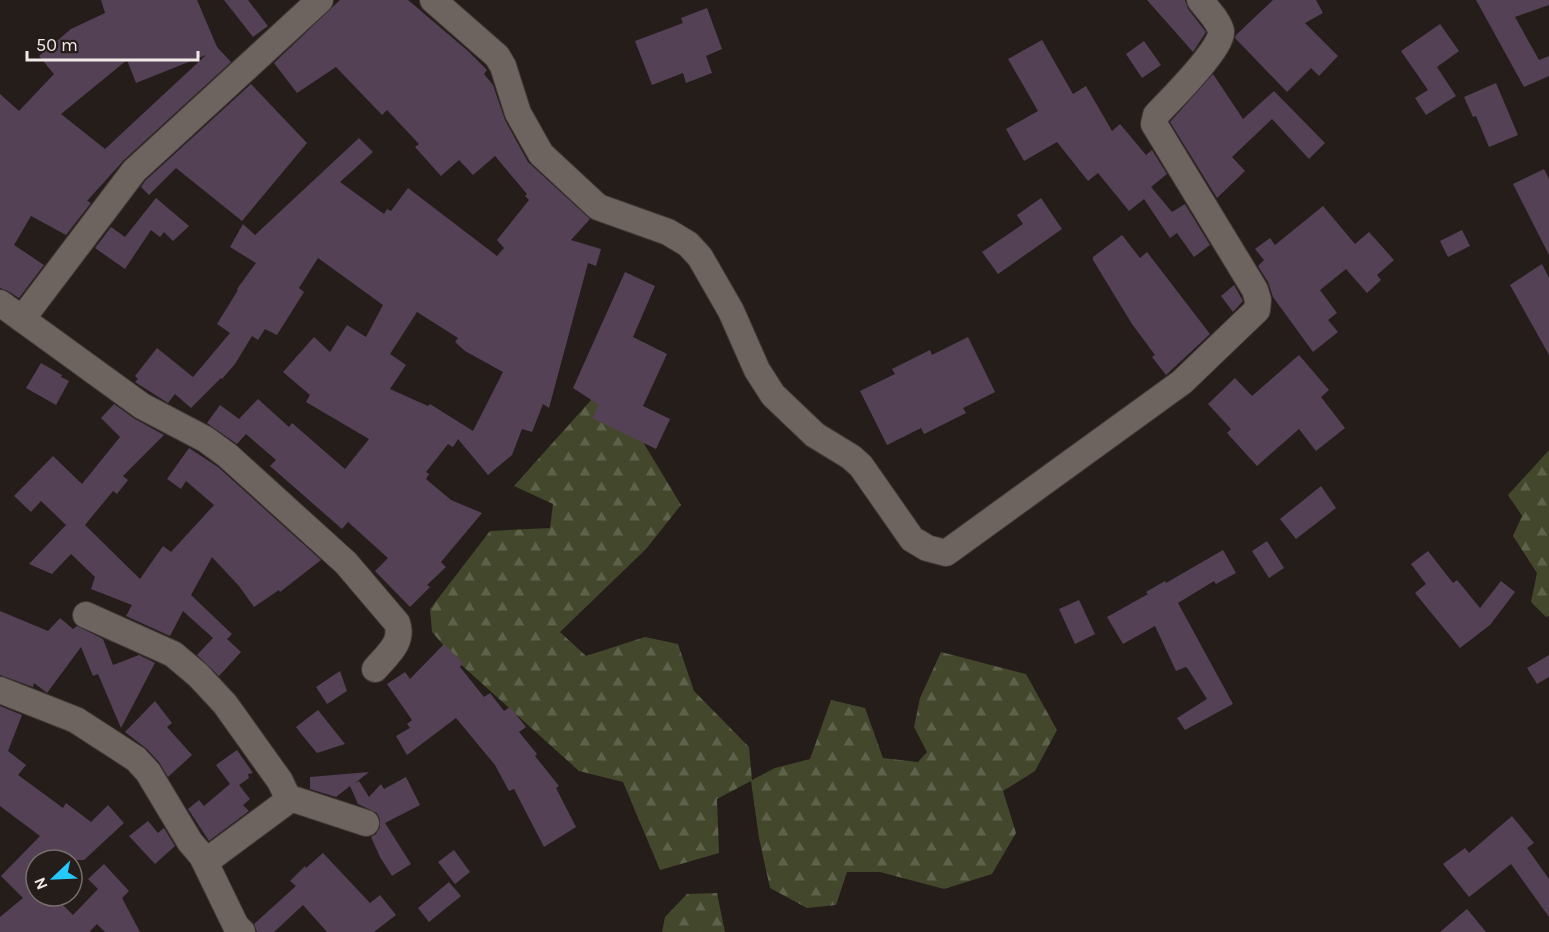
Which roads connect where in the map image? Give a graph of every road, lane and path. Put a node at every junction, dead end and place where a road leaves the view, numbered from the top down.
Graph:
1 (320, 0) edge
2 (1200, 0) edge
3 (435, 1) edge
4 (0, 303) edge
5 (22, 319) junction
6 (86, 615) dead end
7 (375, 669) dead end
8 (0, 690) edge
9 (289, 800) junction
10 (366, 822) dead end
11 (202, 856) junction
12 (242, 932) edge

1 - 5 street
2 - 3 street
4 - 5 street
5 - 7 street
6 - 9 street
8 - 11 street
9 - 10 street
9 - 11 street
11 - 12 street

